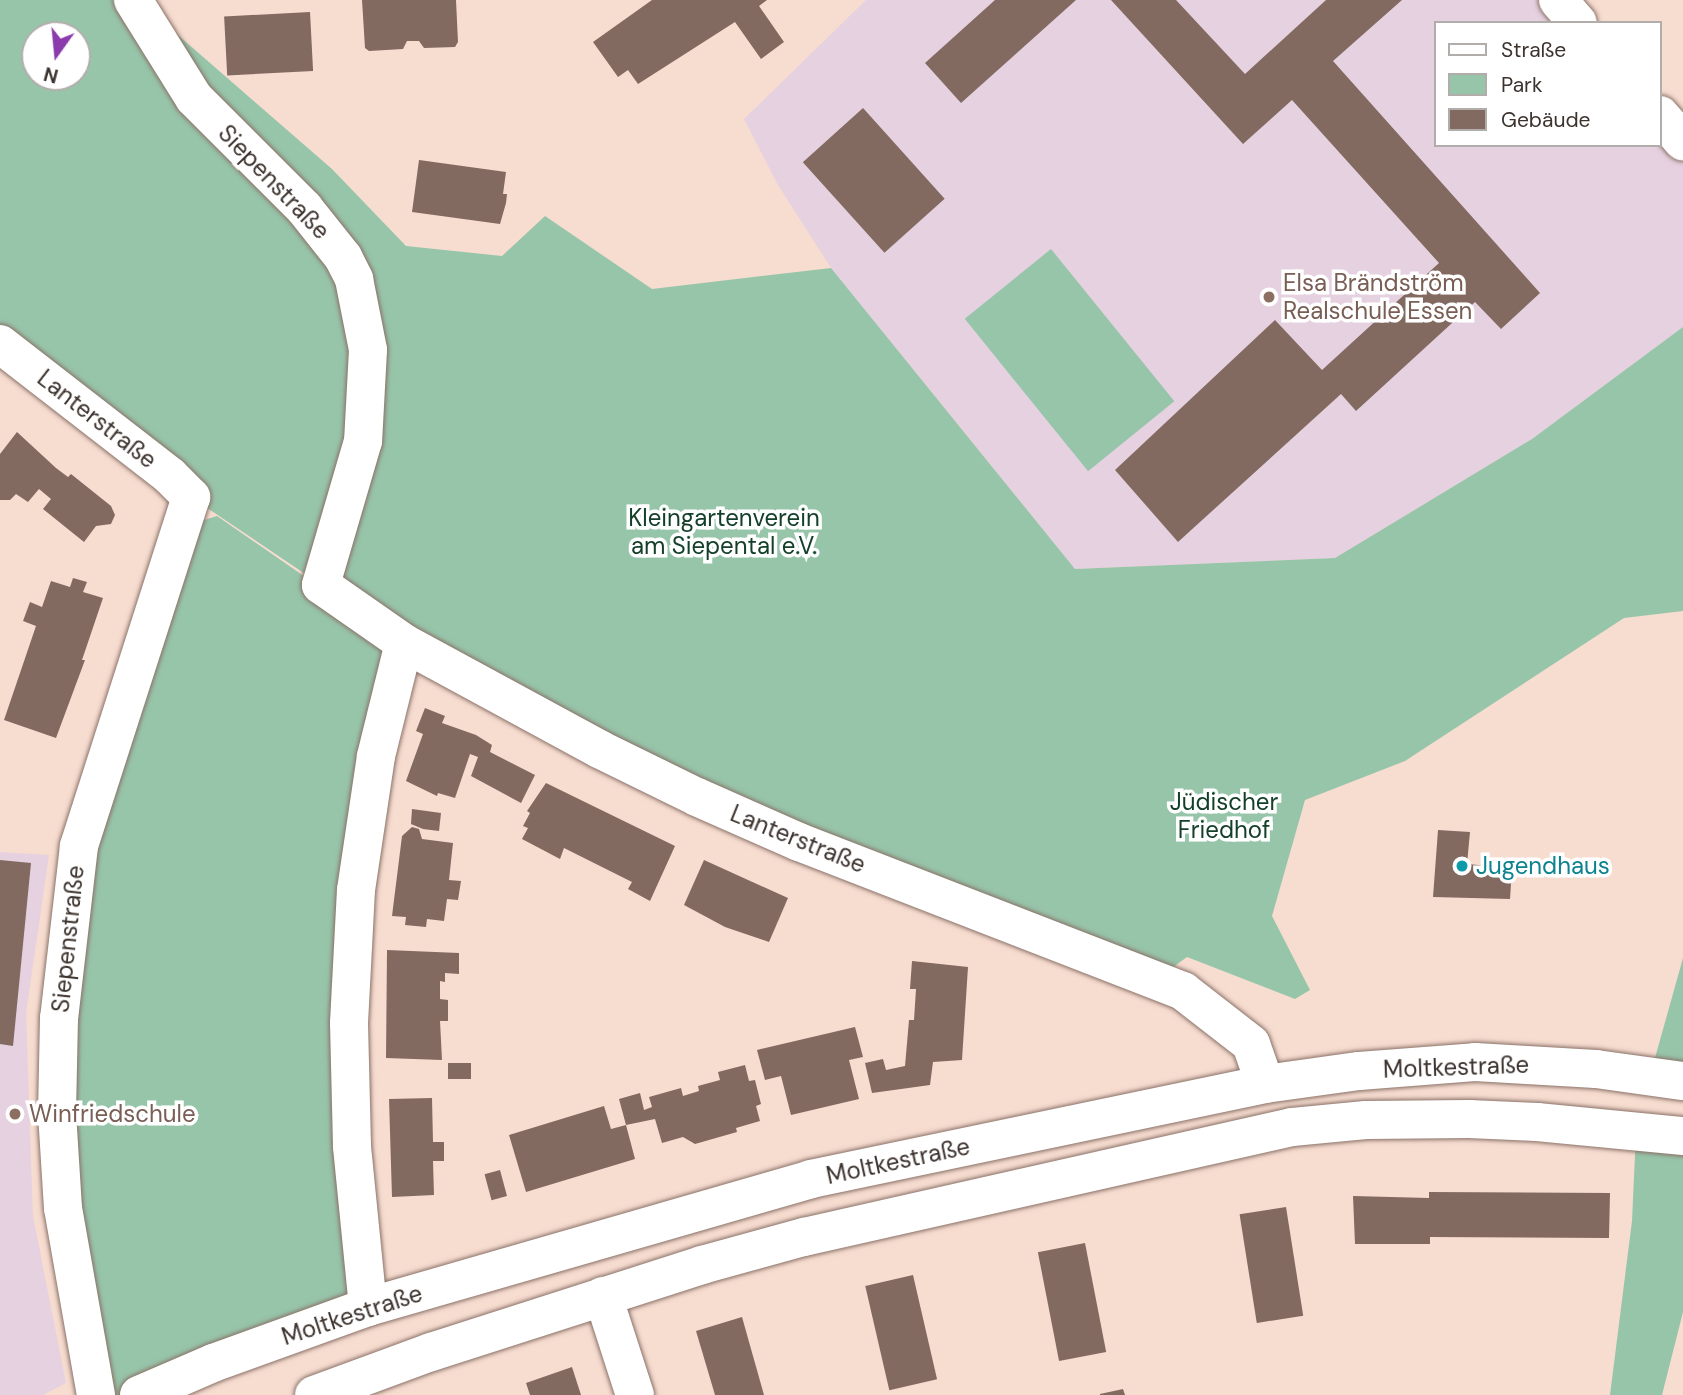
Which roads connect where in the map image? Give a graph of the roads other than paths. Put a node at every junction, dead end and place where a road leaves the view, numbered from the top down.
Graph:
1 (133, 0) edge
2 (1558, 0) edge
3 (1576, 21) edge
4 (1662, 117) edge
5 (1683, 141) edge
6 (0, 344) edge
7 (191, 497) joint
8 (321, 585) joint
9 (404, 643) junction
10 (1683, 1081) edge
11 (1265, 1084) junction
12 (1683, 1136) edge
13 (603, 1296) junction
14 (368, 1307) junction
15 (96, 1395) edge
16 (139, 1395) edge
17 (314, 1395) edge
18 (635, 1395) edge

1 - 8 street, Siepenstraße
2 - 3 street
4 - 5 street
6 - 7 street, Lanterstraße
7 - 15 street, Siepenstraße
8 - 9 street, Lanterstraße
9 - 11 street, Lanterstraße
9 - 14 street
10 - 11 street, Moltkestraße
11 - 14 street, Moltkestraße
12 - 13 street, Moltkestraße
13 - 17 street, Moltkestraße
13 - 18 street
14 - 16 street, Moltkestraße

